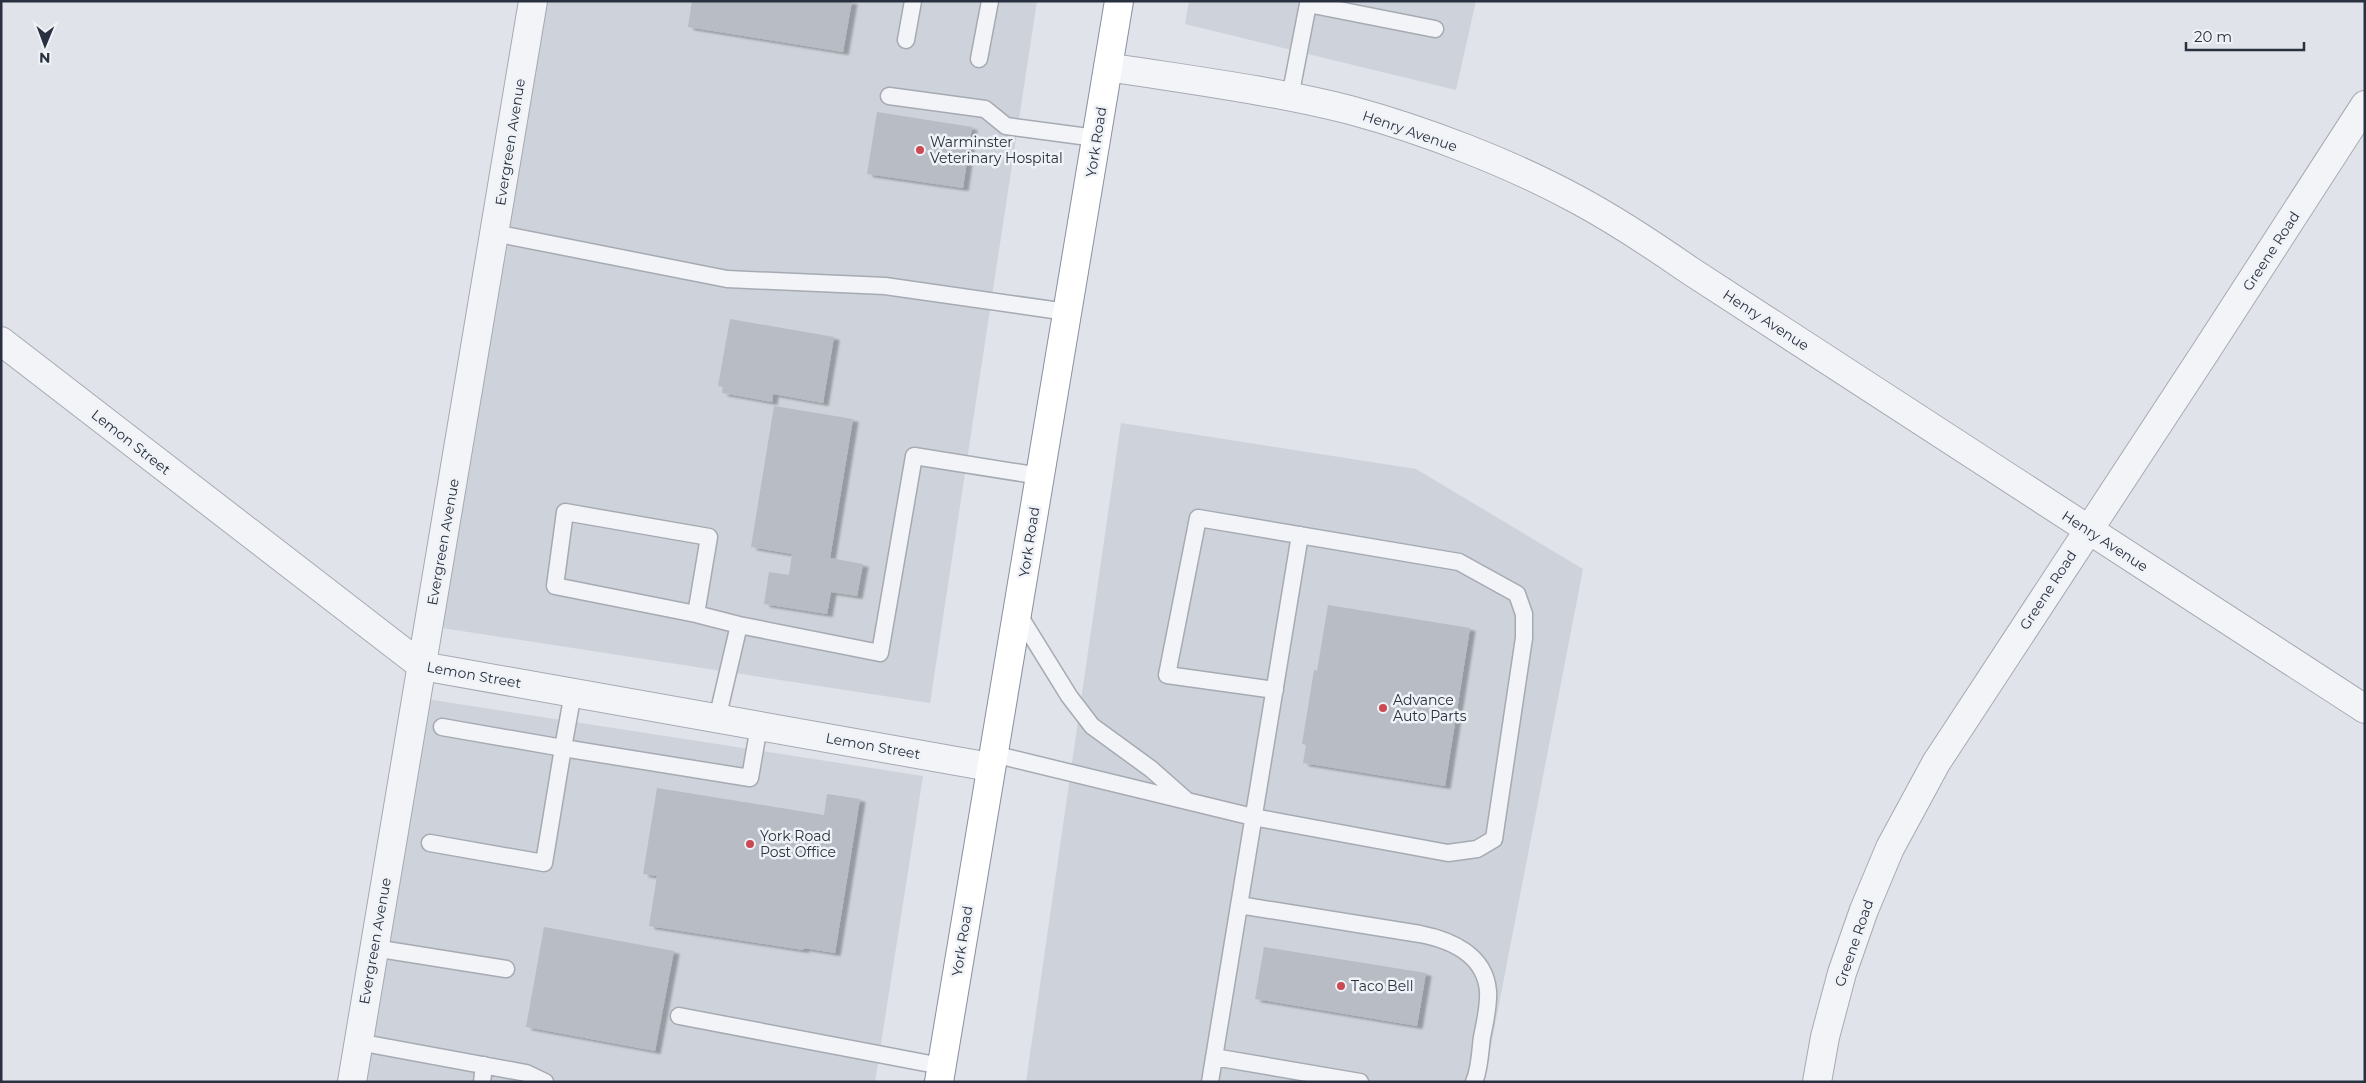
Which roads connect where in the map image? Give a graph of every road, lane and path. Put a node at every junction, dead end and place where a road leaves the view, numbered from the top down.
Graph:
1 (533, 1) edge
2 (913, 1) edge
3 (990, 1) edge
4 (1119, 1) edge
5 (1302, 3) edge
6 (1435, 29) dead end
7 (906, 40) dead end
8 (979, 59) dead end
9 (1108, 67) junction
10 (889, 96) dead end
11 (1290, 97) junction
12 (2365, 105) edge
13 (1096, 138) junction
14 (494, 233) junction
15 (1067, 312) junction
16 (1, 341) edge
17 (1040, 476) junction
18 (2087, 530) junction
19 (1300, 535) junction
20 (1017, 612) junction
21 (696, 614) junction
22 (739, 625) junction
23 (422, 666) junction
24 (1275, 690) junction
25 (573, 693) junction
26 (2365, 709) edge
27 (717, 718) junction
28 (758, 726) junction
29 (442, 728) dead end
30 (563, 748) junction
31 (991, 761) junction
32 (1186, 801) junction
33 (1253, 817) junction
34 (430, 843) dead end
35 (1239, 905) junction
36 (374, 948) junction
37 (506, 969) dead end
38 (679, 1016) dead end
39 (358, 1042) junction
40 (1214, 1058) junction
41 (484, 1065) junction
42 (940, 1074) edge
43 (352, 1082) edge
44 (482, 1082) edge
45 (545, 1082) edge
46 (1210, 1082) edge
47 (1360, 1082) edge
48 (1474, 1082) edge
49 (1817, 1082) edge

1 - 14 street, Evergreen Avenue
2 - 7 lane
3 - 8 lane
4 - 9 highway, York Road
5 - 6 lane
5 - 11 lane
9 - 11 street, Henry Avenue
9 - 13 highway, York Road
10 - 13 lane
11 - 18 street, Henry Avenue
12 - 18 street, Greene Road
13 - 15 highway, York Road
14 - 15 lane
14 - 23 street, Evergreen Avenue
15 - 17 highway, York Road
16 - 23 street, Lemon Street
17 - 20 highway, York Road
17 - 22 lane
18 - 26 street, Henry Avenue
18 - 49 street, Greene Road
19 - 24 lane
19 - 24 lane
19 - 33 lane
20 - 31 highway, York Road
20 - 32 lane
21 - 21 lane
21 - 22 lane
22 - 27 lane
23 - 25 street, Lemon Street
23 - 36 street, Evergreen Avenue
24 - 33 lane
25 - 27 street, Lemon Street
25 - 30 lane
27 - 28 street, Lemon Street
28 - 30 lane
28 - 31 street, Lemon Street
29 - 30 lane
30 - 34 lane
31 - 32 lane
31 - 42 highway, York Road
32 - 33 lane
33 - 35 lane
35 - 40 lane
35 - 48 lane
36 - 37 lane
36 - 39 street, Evergreen Avenue
38 - 42 lane
39 - 41 lane
39 - 43 street, Evergreen Avenue
40 - 46 lane
40 - 47 lane
41 - 44 lane
41 - 45 lane

